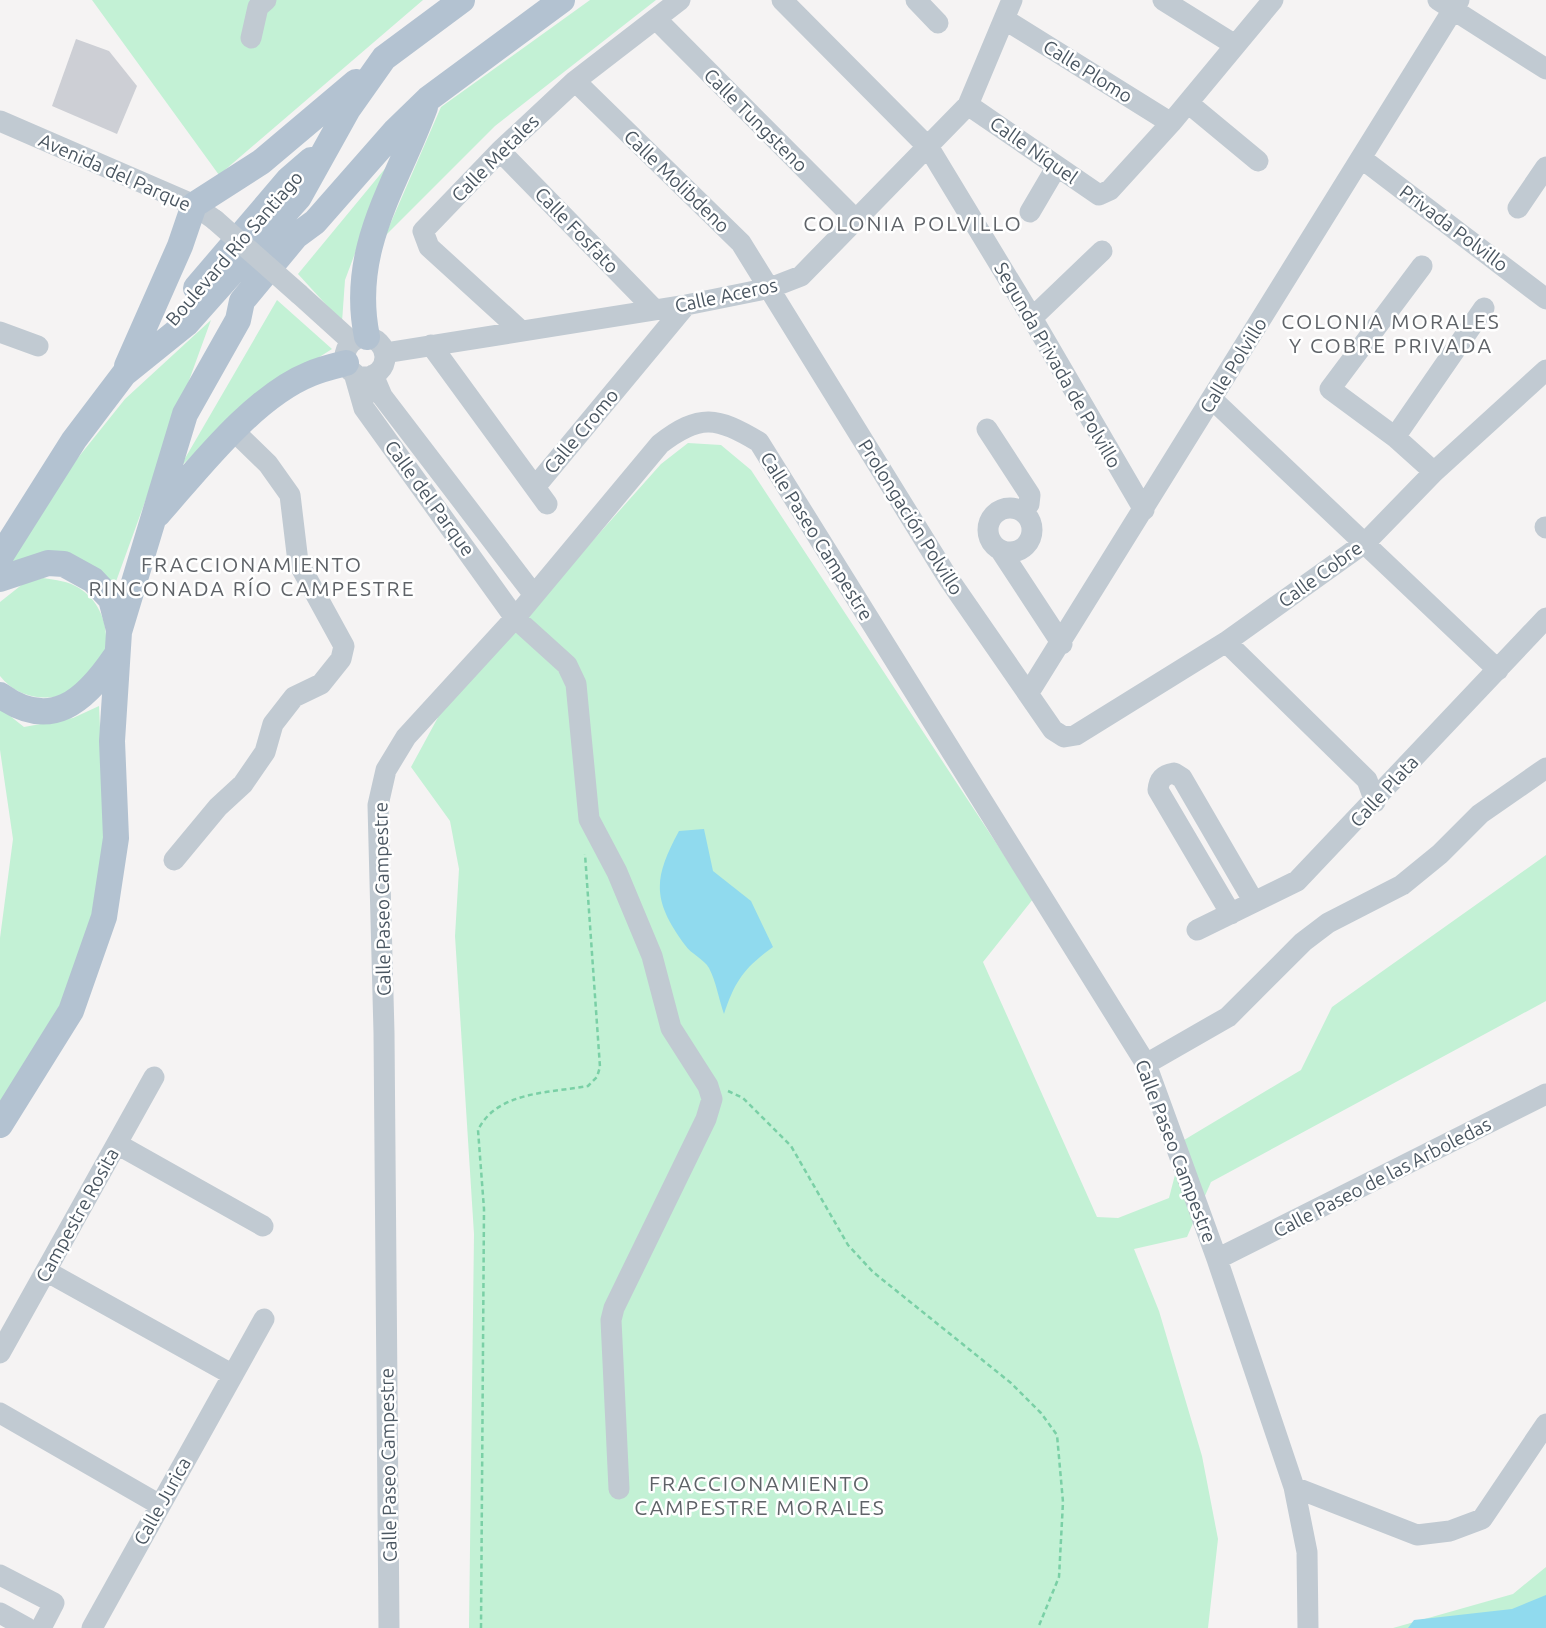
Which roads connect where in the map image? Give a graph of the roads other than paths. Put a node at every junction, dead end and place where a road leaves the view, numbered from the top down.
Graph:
1 (266, 0) edge
2 (462, 0) edge
3 (562, 0) edge
4 (680, 0) edge
5 (782, 0) edge
6 (916, 0) edge
7 (1163, 0) edge
8 (1273, 0) edge
9 (1450, 3) edge
10 (1008, 9) edge
11 (656, 20) junction
12 (938, 23) dead end
13 (251, 38) dead end
14 (1235, 45) junction
15 (384, 58) junction
16 (1546, 69) edge
17 (575, 81) junction
18 (428, 99) junction
19 (1188, 103) junction
20 (968, 105) junction
21 (0, 121) edge
22 (1171, 123) junction
23 (929, 148) junction
24 (499, 150) junction
25 (1361, 158) junction
26 (1258, 161) dead end
27 (1057, 166) junction
28 (1546, 169) edge
29 (1518, 208) dead end
30 (1031, 212) dead end
31 (204, 213) junction
32 (856, 220) junction
33 (1102, 251) dead end
34 (1422, 266) dead end
35 (770, 288) junction
36 (1546, 299) edge
37 (686, 305) junction
38 (1483, 308) dead end
39 (654, 309) junction
40 (1032, 317) junction
41 (520, 330) junction
42 (0, 332) edge
43 (431, 345) junction
44 (38, 346) dead end
45 (363, 357) junction
46 (1546, 370) edge
47 (124, 374) junction
48 (1212, 399) junction
49 (987, 429) dead end
50 (234, 431) junction
51 (1395, 437) junction
52 (1434, 472) junction
53 (464, 503) junction
54 (1144, 510) junction
55 (1022, 511) junction
56 (445, 518) junction
57 (152, 520) junction
58 (1366, 542) junction
59 (1001, 551) junction
60 (0, 557) edge
61 (0, 579) edge
62 (534, 595) junction
63 (515, 618) junction
64 (1546, 618) edge
65 (1226, 642) junction
66 (118, 644) junction
67 (1062, 645) junction
68 (1498, 670) junction
69 (1028, 694) junction
70 (0, 695) edge
71 (1064, 737) joint
72 (1546, 768) edge
73 (1398, 776) junction
74 (1367, 780) junction
75 (1375, 802) junction
76 (174, 860) dead end
77 (1254, 902) junction
78 (1231, 914) junction
79 (1197, 930) dead end
80 (1146, 1064) junction
81 (154, 1077) dead end
82 (1546, 1094) edge
83 (0, 1125) edge
84 (117, 1143) junction
85 (263, 1226) dead end
86 (1217, 1259) junction
87 (46, 1271) junction
88 (264, 1319) dead end
89 (0, 1353) edge
90 (233, 1375) junction
91 (0, 1413) edge
92 (1546, 1424) edge
93 (1294, 1487) junction
94 (619, 1489) dead end
95 (160, 1505) junction
96 (0, 1576) edge
97 (0, 1613) edge
98 (27, 1628) edge
99 (41, 1628) edge
100 (92, 1628) edge
101 (388, 1628) edge
102 (1308, 1628) edge

1 - 13 street
2 - 15 main road, Boulevard Río Santiago
3 - 18 main road, Boulevard Río Santiago
4 - 11 street, Calle Metales
5 - 23 street
6 - 12 street
7 - 14 street
8 - 14 street
9 - 16 street
9 - 25 street, Calle Polvillo
10 - 20 street, Calle Aceros
10 - 22 street, Calle Plomo
11 - 17 street, Calle Metales
11 - 32 street, Calle Tungsteno
14 - 19 street
15 - 31 main road
15 - 47 main road, Boulevard Río Santiago
17 - 24 street, Calle Metales
17 - 35 street, Calle Molibdeno
18 - 45 main road
18 - 57 main road, Boulevard Río Santiago
19 - 22 street
19 - 26 street
20 - 23 street, Calle Aceros
20 - 27 street, Calle Níquel
21 - 31 street, Avenida del Parque
22 - 27 street, Calle Níquel
23 - 32 street, Calle Aceros
23 - 40 street, Segunda Privada de Polvillo
24 - 39 street, Calle Fosfato
24 - 41 street, Calle Metales
25 - 36 street, Privada Polvillo
25 - 48 street, Calle Polvillo
27 - 30 street
28 - 29 street
31 - 45 street, Avenida del Parque, bridge
31 - 47 main road
32 - 35 street, Calle Aceros
33 - 40 street
34 - 51 street
35 - 37 street, Calle Aceros
35 - 69 street, Prolongación Polvillo
37 - 39 street, Calle Aceros
37 - 43 street, Calle Cromo
38 - 51 street
39 - 41 street, Calle Aceros
40 - 54 street, Segunda Privada de Polvillo
41 - 43 street, Calle Aceros
42 - 44 street
43 - 45 street, Calle Aceros
45 - 50 main road
45 - 53 street, Calle del Parque
45 - 56 street, Calle del Parque
46 - 52 street, Calle Cobre
47 - 60 main road, Boulevard Río Santiago
48 - 54 street, Calle Polvillo
48 - 58 street
49 - 55 street
50 - 57 main road
50 - 76 street
51 - 52 street
52 - 58 street, Calle Cobre
53 - 56 street
53 - 62 street, Calle del Parque
54 - 67 street, Calle Polvillo
55 - 59 street
55 - 59 street
56 - 63 street, Calle del Parque
57 - 66 main road, Boulevard Río Santiago
58 - 65 street, Calle Cobre
58 - 68 street
59 - 67 street
61 - 66 main road
62 - 63 street, Calle Paseo Campestre
62 - 80 street, Calle Paseo Campestre
63 - 94 street, Calle del Parque
63 - 101 street, Calle Paseo Campestre
64 - 68 street, Calle Plata
65 - 71 street, Calle Cobre
65 - 74 street
66 - 70 main road
66 - 83 main road, Boulevard Río Santiago
67 - 69 street, Calle Polvillo
68 - 73 street, Calle Plata
69 - 71 street, Prolongación Polvillo
72 - 80 street
73 - 74 street
73 - 75 street, Calle Plata
74 - 75 street
75 - 77 street, Calle Plata
77 - 78 street, Calle Plata
77 - 78 street
78 - 79 street, Calle Plata
80 - 86 street, Calle Paseo Campestre
81 - 84 street, Campestre Rosita
82 - 86 street, Calle Paseo de las Arboledas
84 - 85 street
84 - 87 street, Campestre Rosita
86 - 93 street, Calle Paseo Campestre
87 - 89 street, Campestre Rosita
87 - 90 street
88 - 90 street, Calle Jurica
90 - 95 street, Calle Jurica
91 - 95 street
92 - 93 street
93 - 102 street, Calle Paseo Campestre
95 - 100 street, Calle Jurica
96 - 99 street
97 - 98 street

